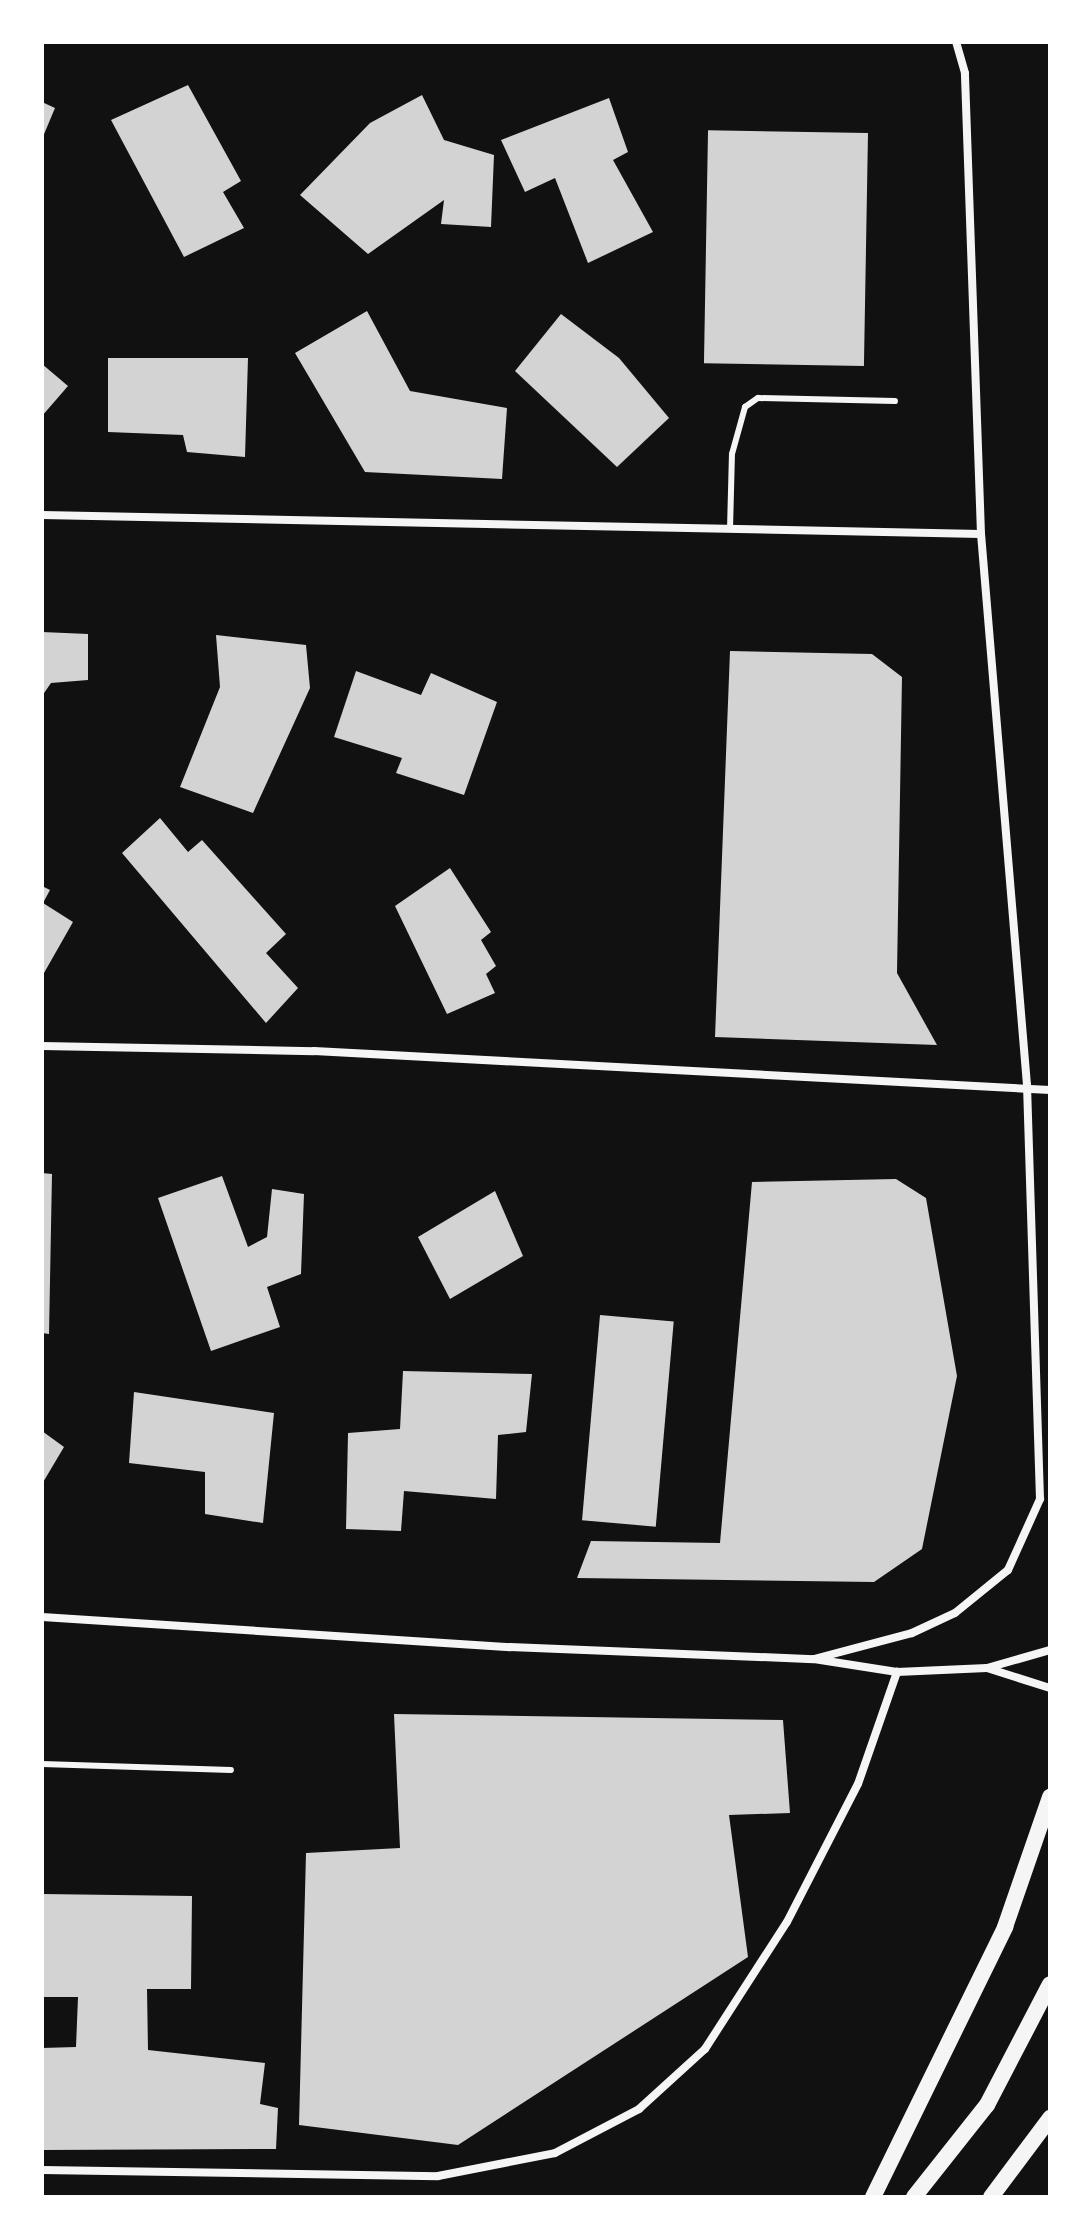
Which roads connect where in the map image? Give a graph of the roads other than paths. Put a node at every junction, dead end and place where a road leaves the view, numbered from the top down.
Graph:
1 (956, 42) edge
2 (895, 401) dead end
3 (42, 515) edge
4 (730, 529) junction
5 (981, 534) junction
6 (42, 1046) edge
7 (1027, 1085) junction
8 (1050, 1090) edge
9 (42, 1617) edge
10 (1050, 1650) edge
11 (814, 1659) junction
12 (987, 1668) junction
13 (897, 1672) junction
14 (1050, 1688) edge
15 (42, 1764) edge
16 (231, 1770) dead end
17 (1050, 1797) edge
18 (1050, 1984) edge
19 (1050, 2118) edge
20 (42, 2170) edge
21 (873, 2197) edge
22 (914, 2197) edge
23 (991, 2197) edge

1 - 5 street
2 - 4 lane
3 - 4 street
4 - 5 street
5 - 7 street
6 - 7 street
7 - 8 street
7 - 11 street
9 - 11 street
10 - 12 street
11 - 13 street
12 - 13 street
12 - 14 street
13 - 20 street
15 - 16 lane
17 - 21 main road
18 - 22 main road
19 - 23 main road

